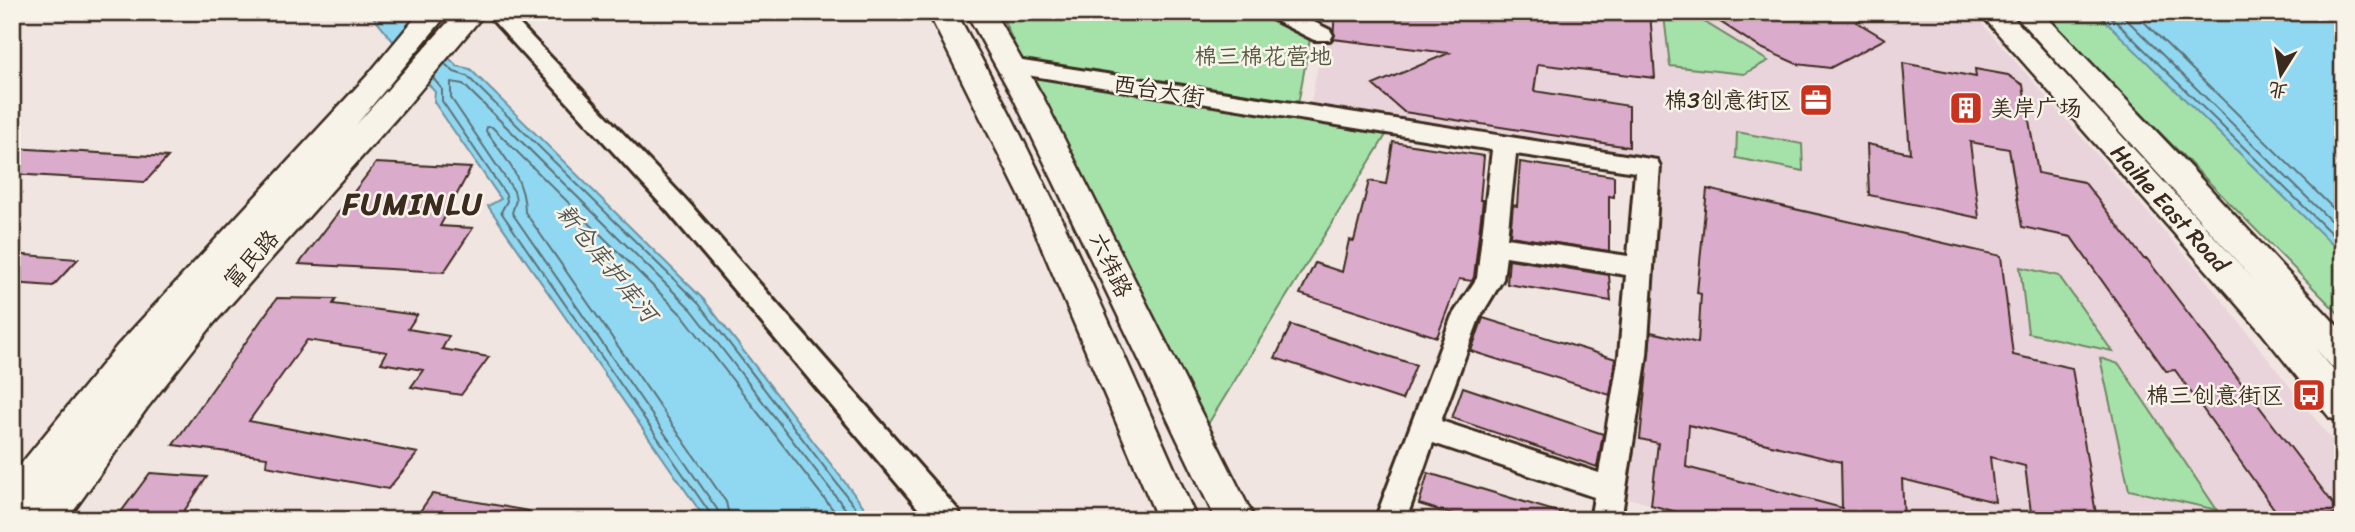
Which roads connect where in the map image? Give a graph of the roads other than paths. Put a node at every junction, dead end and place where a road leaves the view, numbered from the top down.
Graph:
1 (496, 12) edge
2 (942, 12) edge
3 (980, 12) edge
4 (1276, 12) edge
5 (1993, 12) edge
6 (2025, 12) edge
7 (434, 14) edge
8 (467, 19) edge
9 (1321, 35) dead end
10 (1010, 66) junction
11 (388, 90) junction
12 (1307, 114) joint
13 (1504, 145) junction
14 (1494, 245) junction
15 (1641, 268) junction
16 (2343, 356) edge
17 (2343, 407) edge
18 (1425, 428) junction
19 (1611, 490) junction
20 (12, 504) edge
21 (45, 520) edge
22 (947, 520) edge
23 (1178, 520) edge
24 (1236, 520) edge
25 (1390, 520) edge
26 (1605, 520) edge

1 - 22 street
2 - 23 main road, 六纬路
3 - 10 main road, 六纬路
4 - 9 street
5 - 17 main road, Haihe East Road
6 - 16 main road, Haihe East Road
7 - 11 main road, 富民路
8 - 11 main road, 富民路
10 - 12 street, 西台大街
10 - 24 main road, 六纬路
11 - 20 main road, 富民路
11 - 21 main road, 富民路
12 - 13 street
13 - 14 street
13 - 15 street
14 - 15 street
14 - 18 street
15 - 19 street
18 - 19 street
18 - 25 street
19 - 26 street

